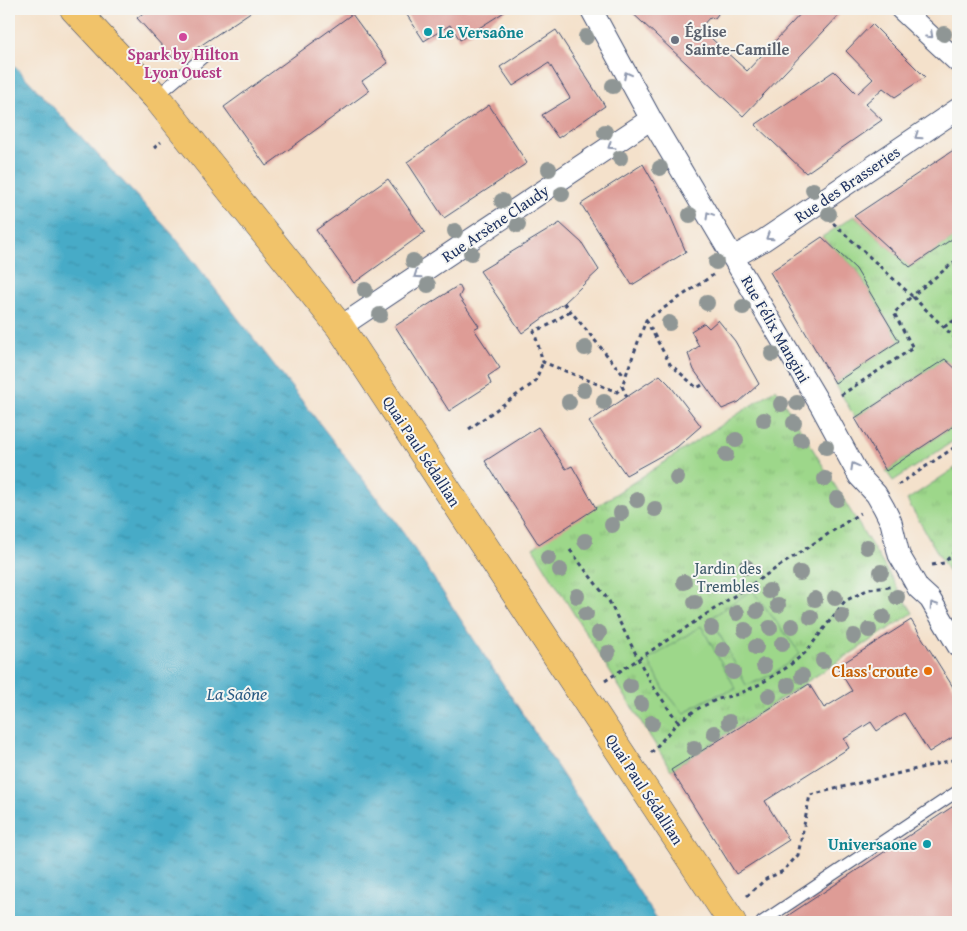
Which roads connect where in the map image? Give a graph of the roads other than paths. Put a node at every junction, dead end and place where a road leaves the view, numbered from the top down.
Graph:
1 (74, 9) edge
2 (591, 9) edge
3 (901, 9) edge
4 (209, 52) dead end
5 (958, 62) edge
6 (156, 96) junction
7 (958, 109) edge
8 (651, 119) junction
9 (734, 257) junction
10 (340, 327) junction
11 (958, 646) edge
12 (958, 790) edge
13 (728, 917) edge
14 (762, 922) edge

1 - 6 main road, Quai Paul Sédallian
8 -> 2 street, Rue Félix Mangini
3 -> 5 street
4 - 6 lane
6 - 10 main road, Quai Paul Sédallian
7 -> 9 street, Rue des Brasseries
9 -> 8 street, Rue Félix Mangini
8 -> 10 street, Rue Arsène Claudy
11 -> 9 street, Rue Félix Mangini
10 - 13 main road, Quai Paul Sédallian
12 - 14 lane

